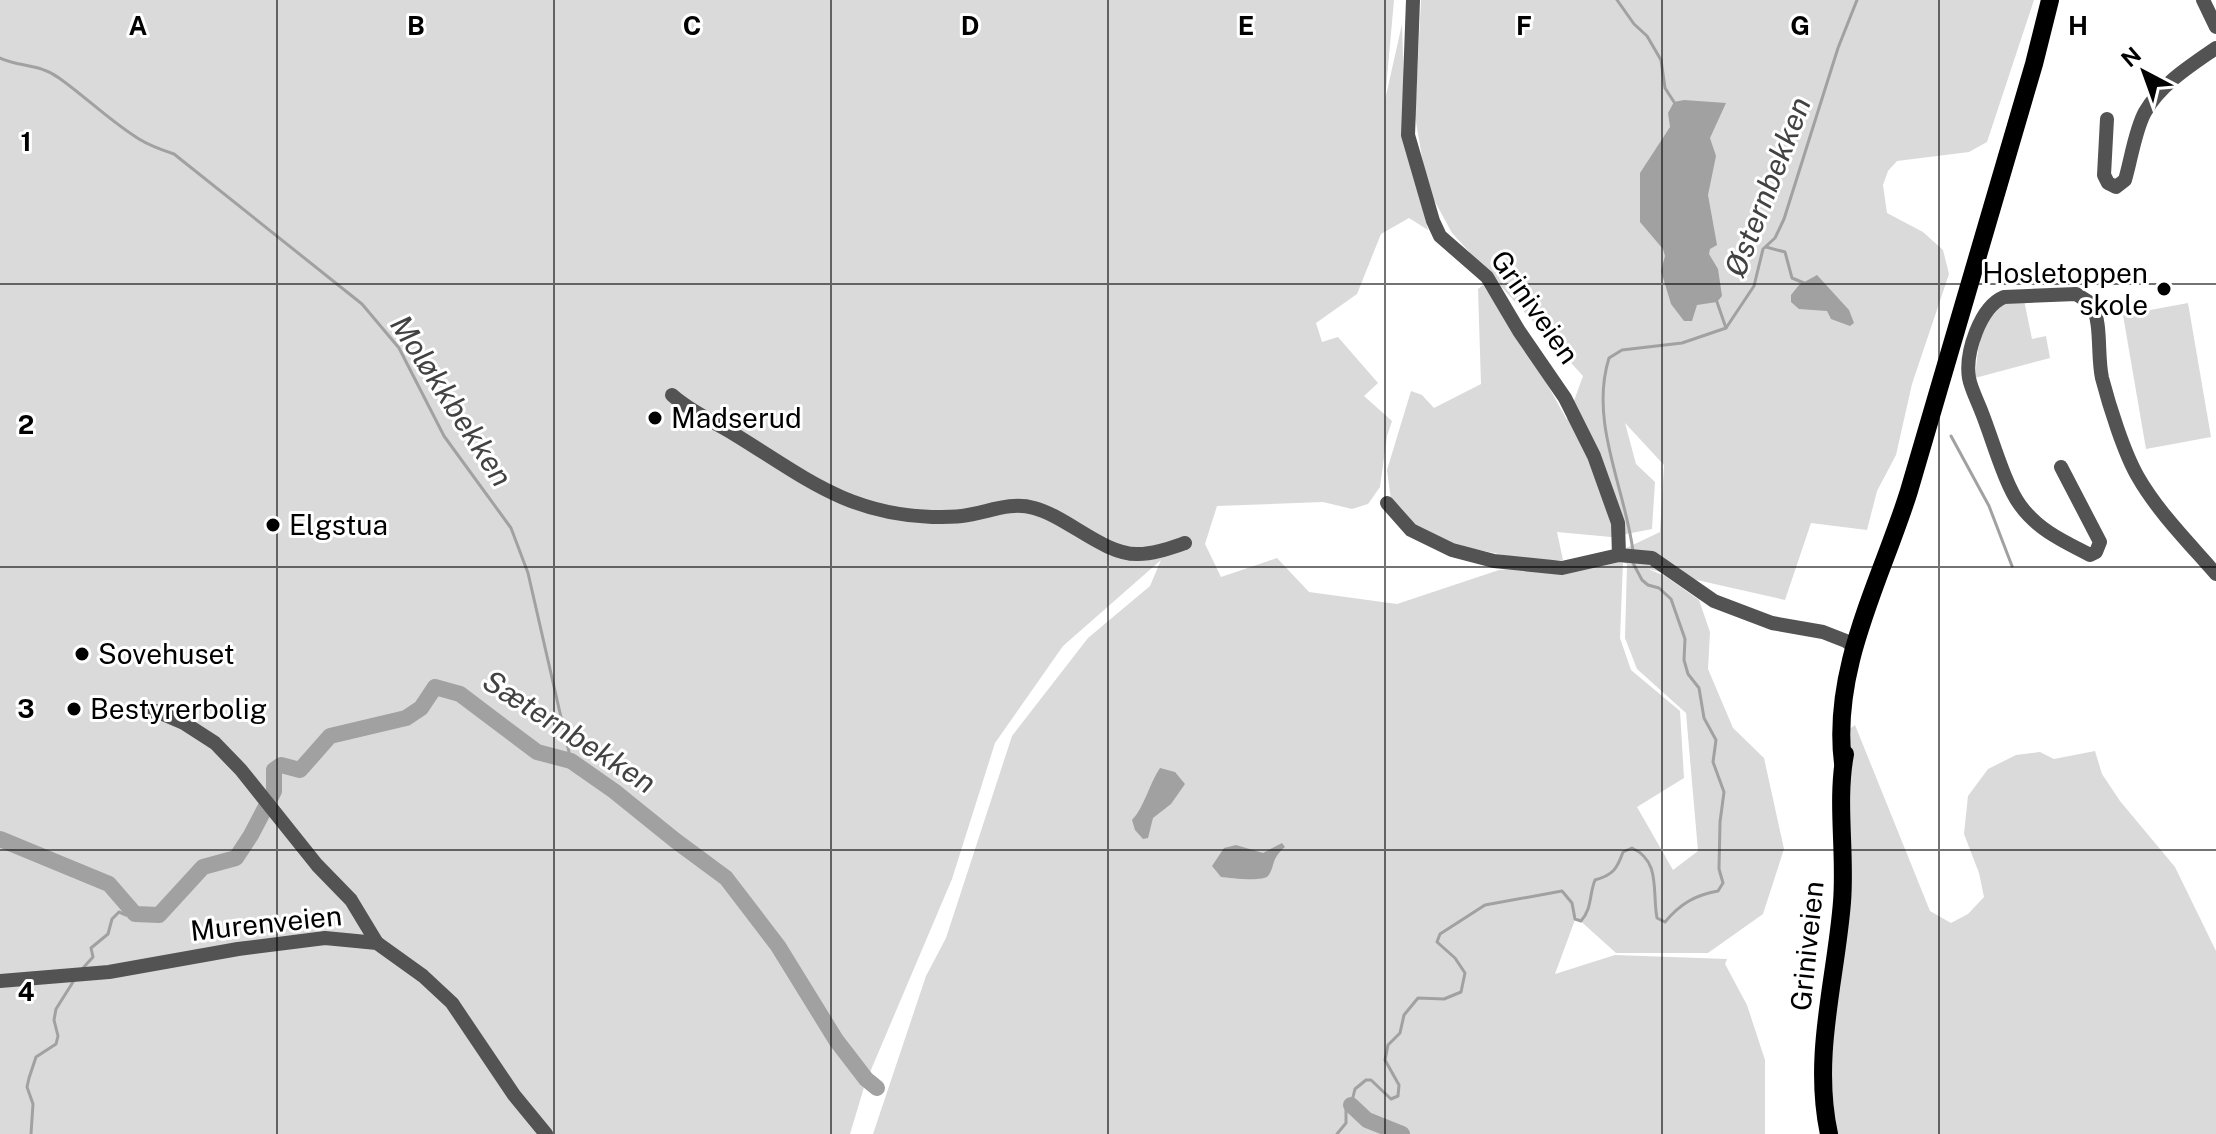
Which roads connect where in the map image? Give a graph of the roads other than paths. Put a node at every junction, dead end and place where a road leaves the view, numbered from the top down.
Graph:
1 (1413, 0) edge
2 (2050, 0) edge
3 (2203, 0) edge
4 (2216, 27) edge
5 (2216, 48) edge
6 (2107, 119) dead end
7 (672, 395) dead end
8 (2061, 467) dead end
9 (1387, 503) dead end
10 (1185, 543) dead end
11 (1628, 555) junction
12 (2216, 574) edge
13 (1860, 642) junction
14 (109, 712) dead end
15 (377, 943) junction
16 (0, 981) edge
17 (546, 1134) edge
18 (1829, 1134) edge

1 - 11 street, Griniveien
2 - 13 main road, Griniveien
3 - 4 street
5 - 6 street
7 - 10 street
8 - 12 street
9 - 11 street
11 - 13 street
13 - 18 main road, Griniveien
14 - 15 street
15 - 16 street, Murenveien
15 - 17 street, Murenveien

